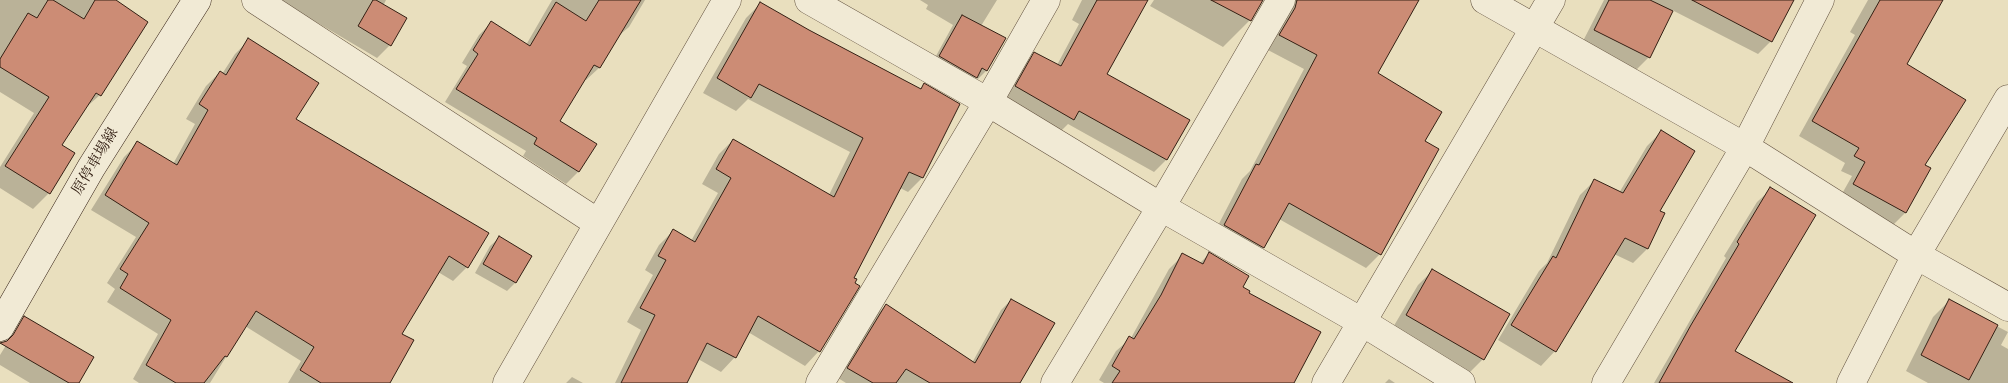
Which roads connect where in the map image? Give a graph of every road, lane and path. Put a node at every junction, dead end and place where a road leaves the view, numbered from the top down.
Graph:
1 (197, 0) edge
2 (256, 0) edge
3 (728, 0) edge
4 (809, 0) edge
5 (1046, 0) edge
6 (1281, 0) edge
7 (1485, 0) edge
8 (1551, 0) edge
9 (1820, 0) edge
10 (1534, 29) junction
11 (2008, 99) edge
12 (988, 102) junction
13 (1745, 147) junction
14 (1161, 207) junction
15 (598, 223) junction
16 (1916, 255) junction
17 (2008, 306) edge
18 (1362, 322) junction
19 (0, 326) edge
20 (507, 383) edge
21 (820, 383) edge
22 (1055, 383) edge
23 (1326, 383) edge
24 (1461, 383) edge
25 (1606, 383) edge
26 (1851, 383) edge

1 - 19 street, 原停車場線
2 - 15 street
3 - 15 street
4 - 12 street
5 - 12 street
6 - 14 street
7 - 10 street
8 - 10 street
9 - 13 street
10 - 13 street
10 - 18 street
11 - 16 street
12 - 14 street
12 - 21 street
13 - 16 street
13 - 25 street
14 - 18 street
14 - 22 street
15 - 20 street
16 - 17 street
16 - 26 street
18 - 23 street
18 - 24 street

